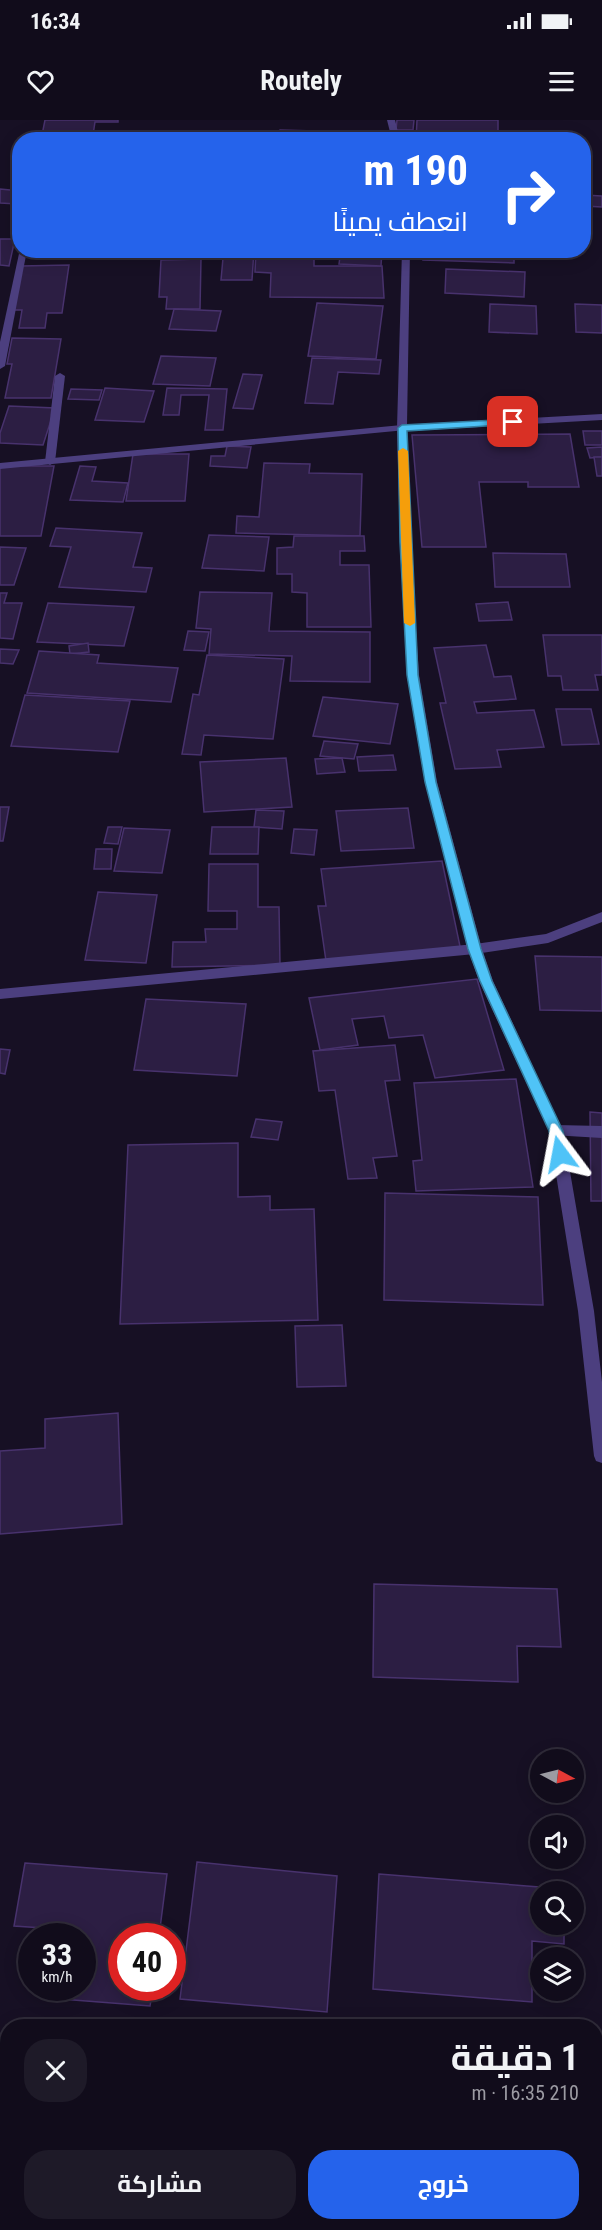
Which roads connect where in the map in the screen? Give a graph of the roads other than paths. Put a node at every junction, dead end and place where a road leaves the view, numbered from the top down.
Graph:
1 (21, 258) edge
2 (406, 258) edge
3 (0, 366) edge
4 (60, 376) dead end
5 (602, 417) edge
6 (402, 428) junction
7 (50, 462) junction
8 (0, 466) edge
9 (602, 917) edge
10 (475, 949) junction
11 (0, 994) edge
12 (556, 1131) junction
13 (602, 1132) edge
14 (602, 1456) edge

1 - 3 street
2 - 6 street
4 - 7 street
5 - 6 street
6 - 7 street
6 - 10 street
7 - 8 street
9 - 10 street
10 - 11 street
10 - 12 street
12 - 13 street
12 - 14 street

